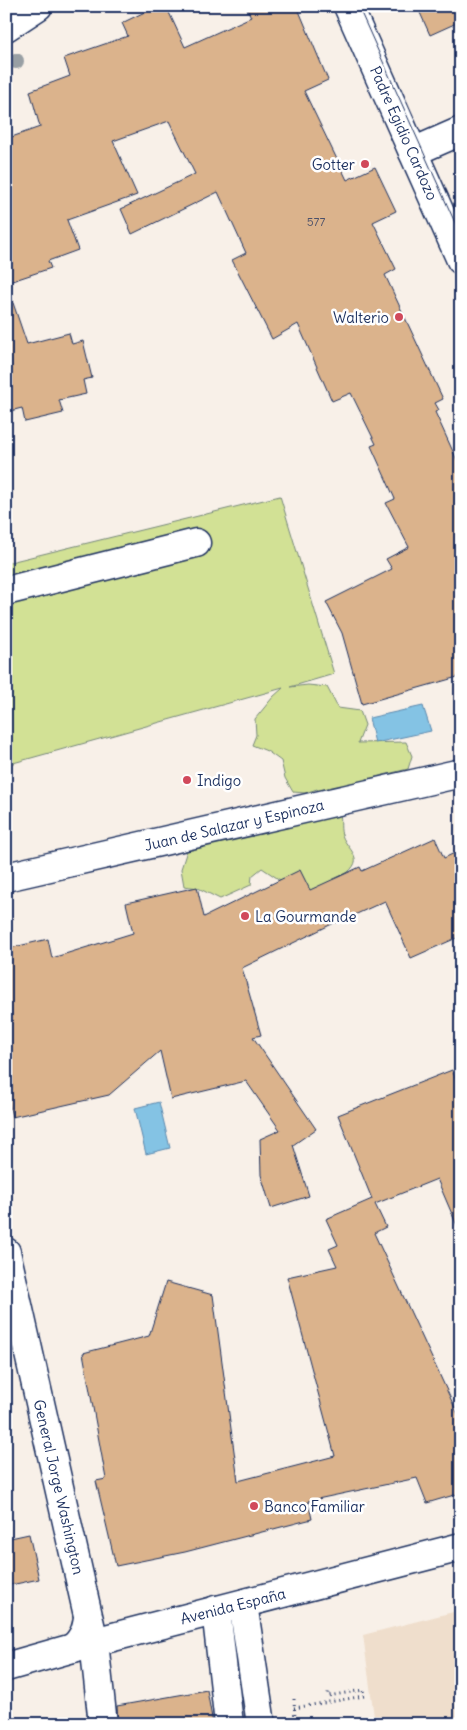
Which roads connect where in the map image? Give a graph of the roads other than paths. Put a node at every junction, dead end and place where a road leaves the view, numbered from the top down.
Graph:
1 (38, 6) edge
2 (348, 6) edge
3 (6, 27) edge
4 (461, 131) edge
5 (413, 152) junction
6 (461, 260) edge
7 (196, 544) dead end
8 (6, 592) edge
9 (461, 773) edge
10 (6, 877) edge
11 (6, 1252) edge
12 (461, 1547) edge
13 (243, 1604) junction
14 (216, 1610) junction
15 (85, 1636) junction
16 (6, 1667) edge
17 (103, 1724) edge
18 (229, 1724) edge
19 (261, 1724) edge

1 - 3 street
2 - 5 street, Padre Egidio Cardozo
4 - 5 street
5 - 6 street, Padre Egidio Cardozo
7 - 8 street
9 - 10 street, Juan de Salazar y Espinoza
11 - 15 street, General Jorge Washington
12 - 13 street, Avenida España
13 - 14 street, Avenida España
13 - 19 street
14 - 15 street, Avenida España
14 - 18 street
15 - 16 street, Avenida España
15 - 17 street, General Jorge Washington

